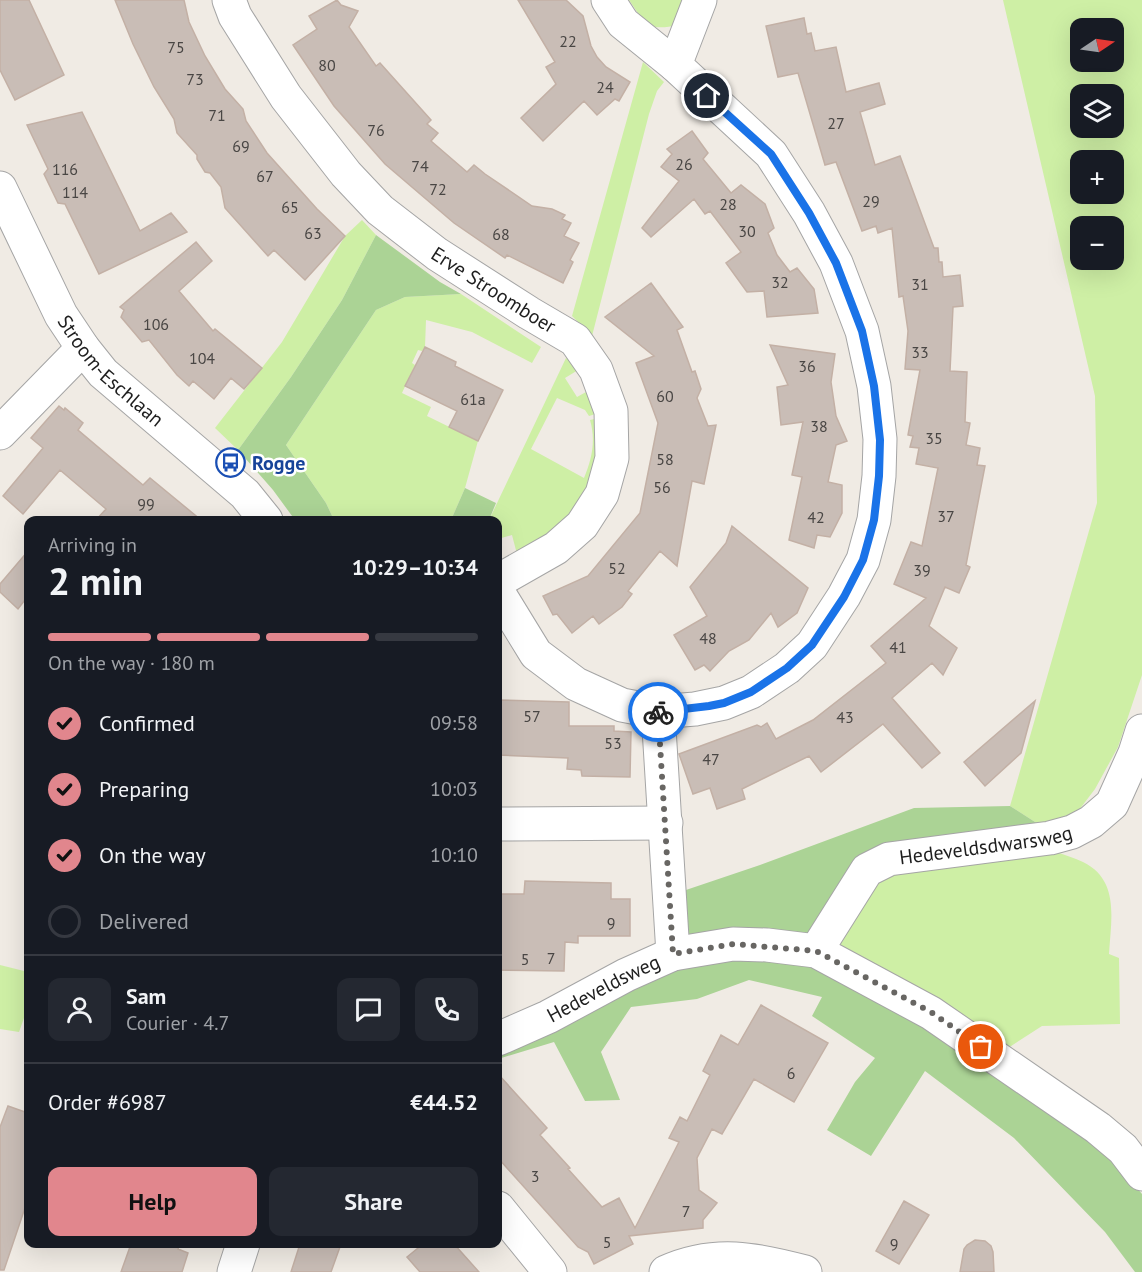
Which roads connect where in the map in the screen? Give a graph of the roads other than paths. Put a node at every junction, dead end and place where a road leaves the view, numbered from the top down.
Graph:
1 (229, 0) edge
2 (608, 0) edge
3 (700, 0) edge
4 (675, 65) junction
5 (0, 188) edge
6 (83, 348) junction
7 (0, 434) edge
8 (263, 516) edge
9 (502, 579) edge
10 (502, 599) edge
11 (658, 712) junction
12 (1142, 731) edge
13 (666, 822) junction
14 (502, 824) edge
15 (816, 951) junction
16 (673, 954) junction
17 (502, 1037) edge
18 (1142, 1174) edge
19 (502, 1213) edge
20 (242, 1248) edge
21 (234, 1272) edge
22 (550, 1272) edge
23 (666, 1272) edge
24 (805, 1272) edge

1 - 9 street, Erve Stroomboer
2 - 4 street
3 - 4 street
4 - 11 street
5 - 6 street, Stroom-Eschlaan
6 - 7 street
6 - 8 street, Stroom-Eschlaan
10 - 11 street
11 - 13 street
12 - 15 street, Hedeveldsdwarsweg
13 - 14 street
13 - 16 street
15 - 16 street, Hedeveldsweg
15 - 18 street, Hedeveldsweg
16 - 17 street, Hedeveldsweg
19 - 22 street
20 - 21 street
23 - 24 street

